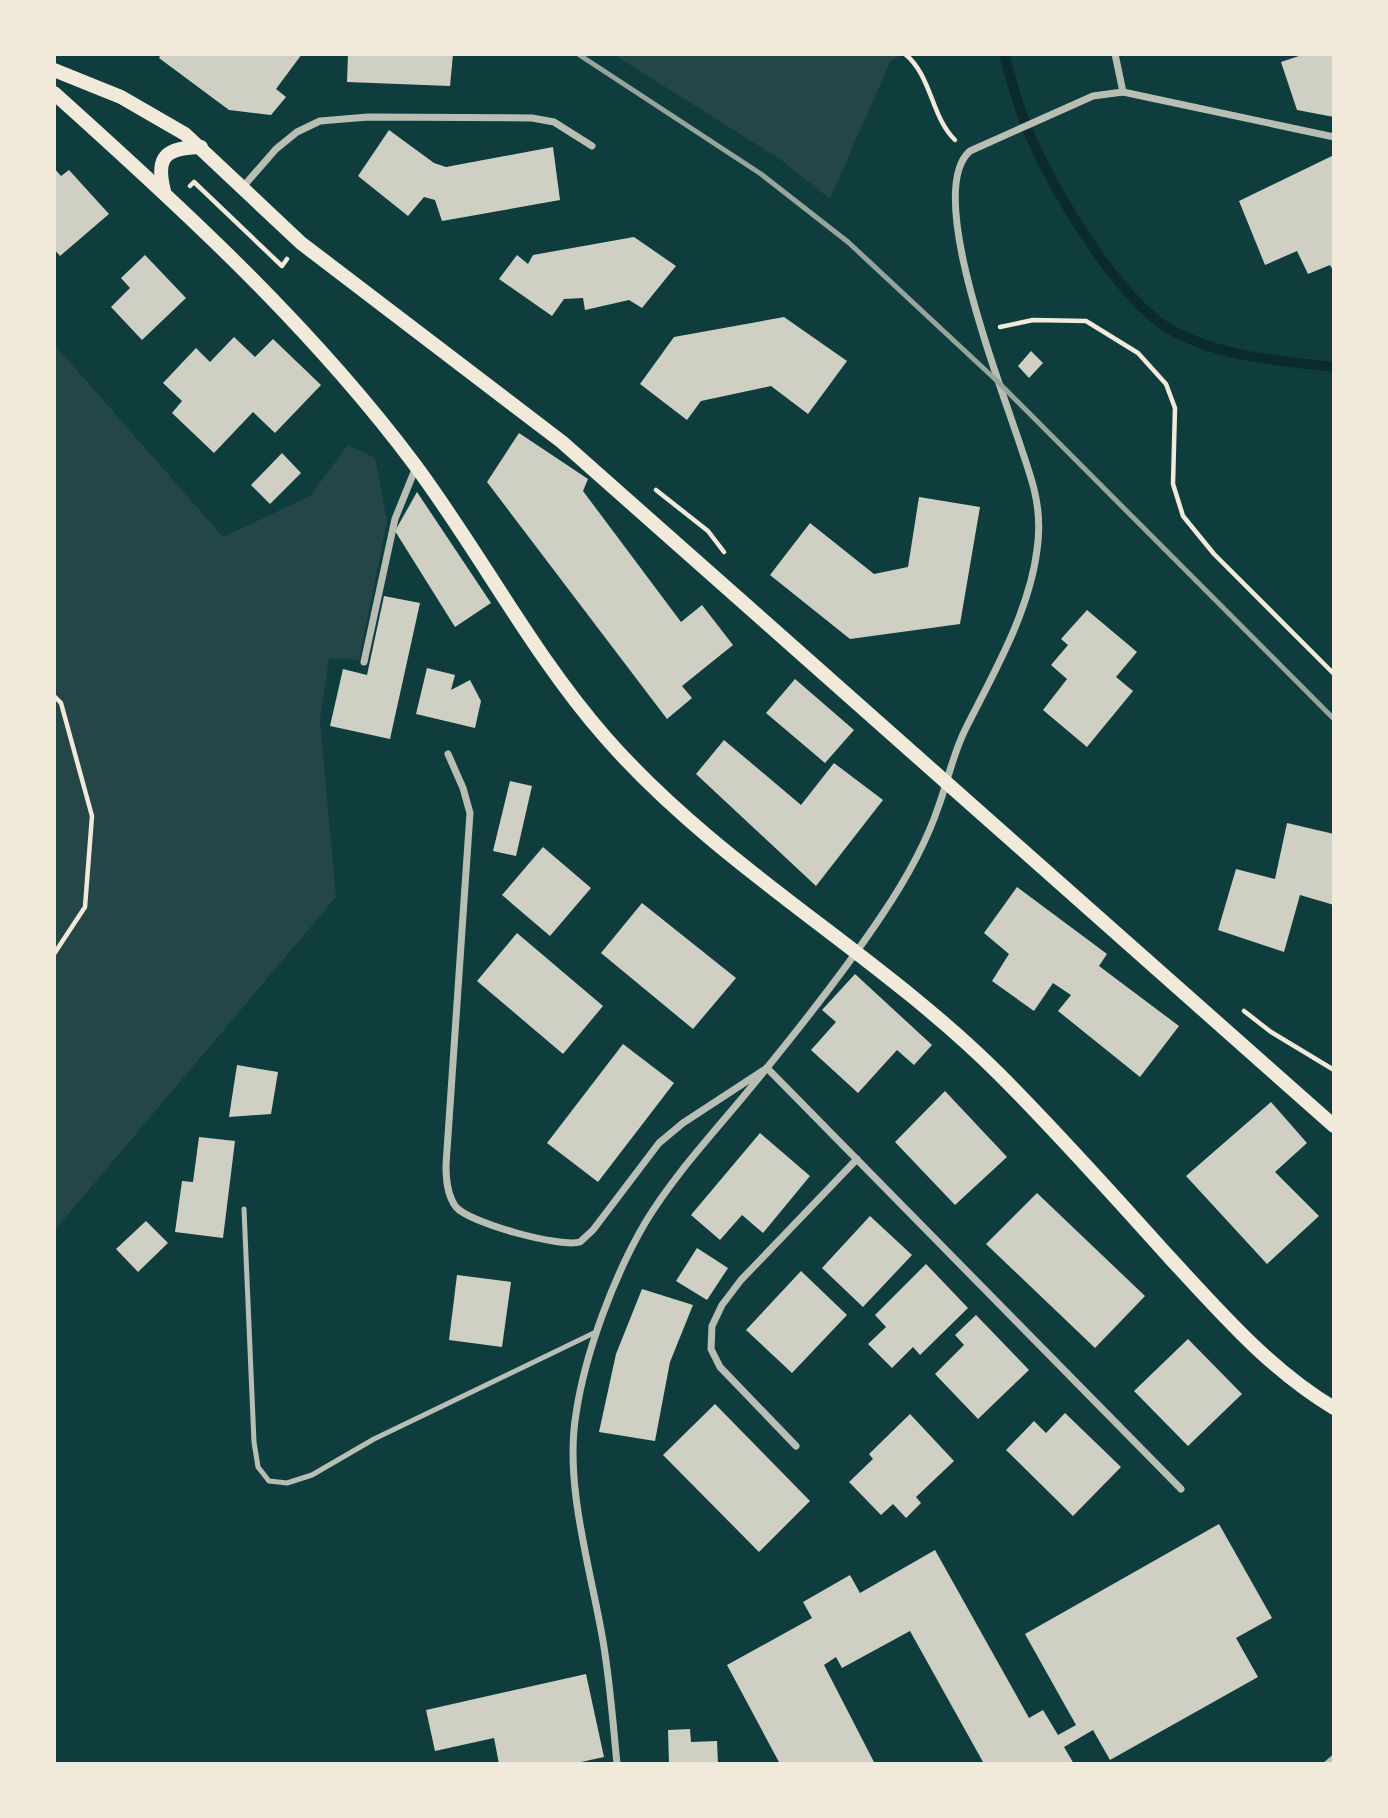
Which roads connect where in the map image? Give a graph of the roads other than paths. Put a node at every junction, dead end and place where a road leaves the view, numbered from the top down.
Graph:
1 (1115, 54) edge
2 (54, 70) edge
3 (1123, 92) junction
4 (54, 93) edge
5 (1334, 137) edge
6 (592, 146) dead end
7 (201, 147) junction
8 (242, 189) junction
9 (164, 192) junction
10 (416, 466) junction
11 (364, 662) dead end
12 (448, 754) dead end
13 (945, 784) junction
14 (855, 951) junction
15 (767, 1068) junction
16 (1334, 1126) edge
17 (857, 1159) junction
18 (244, 1209) dead end
19 (599, 1331) junction
20 (1334, 1408) edge
21 (796, 1446) dead end
22 (1181, 1489) dead end
23 (1334, 1757) edge
24 (617, 1764) edge
25 (1326, 1764) edge

1 - 3 street
2 - 7 main road
3 - 5 street
3 - 13 street
4 - 9 main road
6 - 8 street
7 - 8 main road
7 - 9 main road
8 - 13 main road
9 - 10 main road
10 - 11 street
10 - 14 main road
12 - 15 street
13 - 14 street
13 - 16 main road
14 - 15 street
14 - 20 main road
15 - 17 street
15 - 19 street
17 - 21 street
17 - 22 street
18 - 19 lane
19 - 24 street
23 - 25 lane

